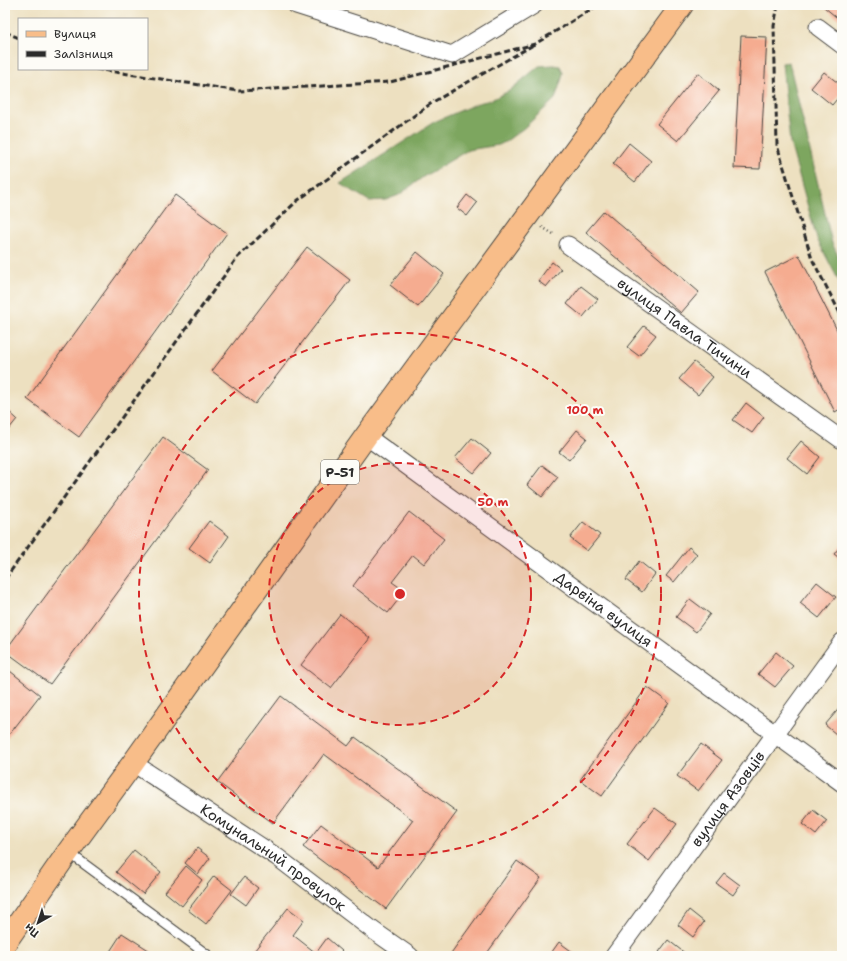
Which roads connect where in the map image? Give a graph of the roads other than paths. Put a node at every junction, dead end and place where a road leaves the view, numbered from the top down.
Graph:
1 (296, 5) edge
2 (534, 5) edge
3 (682, 5) edge
4 (818, 27) dead end
5 (842, 45) edge
6 (568, 245) road end
7 (366, 436) junction
8 (842, 440) edge
9 (842, 642) edge
10 (775, 735) junction
11 (133, 763) junction
12 (842, 783) edge
13 (68, 852) junction
14 (5, 943) edge
15 (209, 956) edge
16 (410, 956) edge
17 (614, 956) edge

1 - 2 street
3 - 7 main road, Р-51
4 - 5 street
6 - 8 street, вулиця Павла Тичини
7 - 10 street, Дарвіна вулиця
7 - 11 main road, Р-51
9 - 10 street, вулиця Азовців
10 - 12 street, Дарвіна вулиця
10 - 17 street, вулиця Азовців
11 - 13 main road, Р-51
11 - 16 street, Комунальний провулок
13 - 14 main road, Р-51
13 - 15 lane

